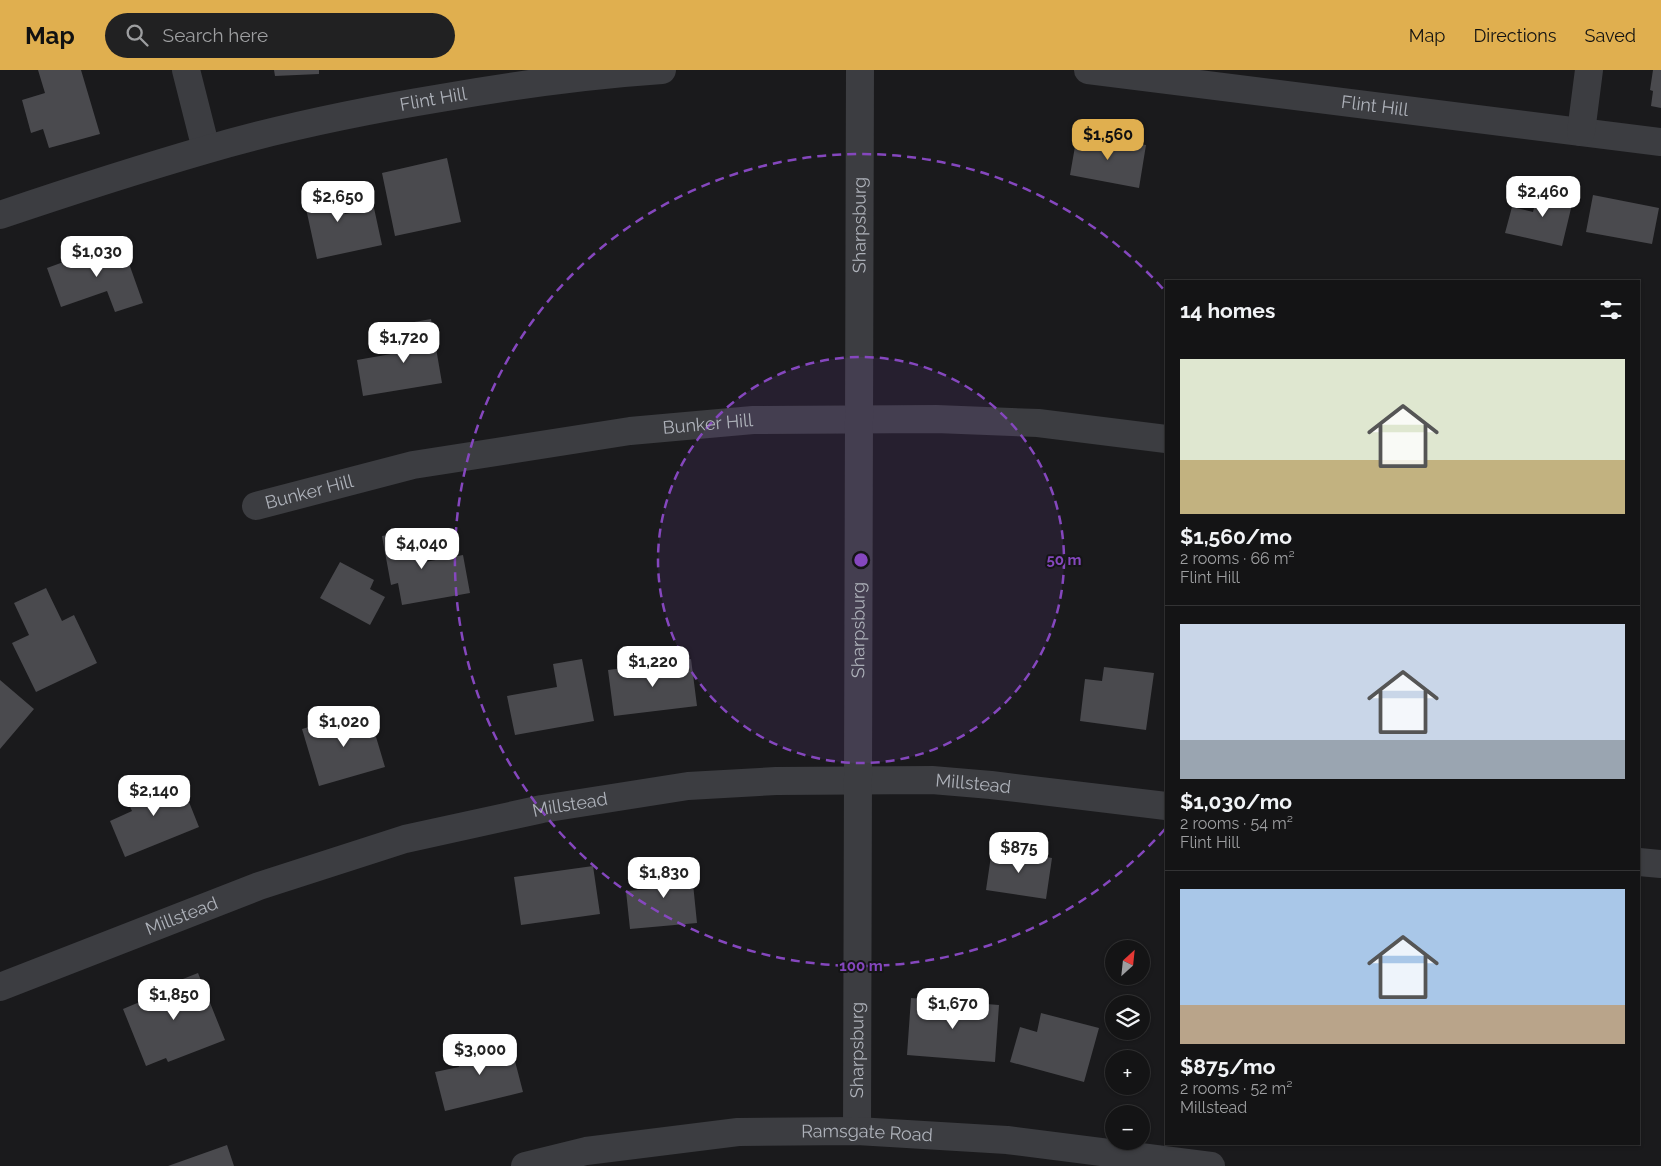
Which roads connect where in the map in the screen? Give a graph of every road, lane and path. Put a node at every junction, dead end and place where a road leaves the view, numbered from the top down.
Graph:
1 (186, 70) edge
2 (662, 70) edge
3 (860, 70) edge
4 (1088, 70) edge
5 (1588, 70) edge
6 (1581, 132) junction
7 (1661, 142) edge
8 (206, 149) junction
9 (0, 215) edge
10 (858, 419) junction
11 (1165, 440) edge
12 (256, 506) dead end
13 (859, 780) junction
14 (1165, 806) edge
15 (1640, 862) edge
16 (1661, 864) edge
17 (0, 987) edge
18 (857, 1130) junction
19 (525, 1166) edge
20 (1211, 1166) edge

1 - 8 street
2 - 8 street, Flint Hill
3 - 10 street, Sharpsburg
4 - 6 street, Flint Hill
5 - 6 street
6 - 7 street, Flint Hill
8 - 9 street, Flint Hill
10 - 11 street, Bunker Hill
10 - 12 street, Bunker Hill
10 - 13 street, Sharpsburg
13 - 14 street, Millstead
13 - 17 street, Millstead
13 - 18 street, Sharpsburg
15 - 16 street
18 - 19 street, Ramsgate Road
18 - 20 street, Ramsgate Road

